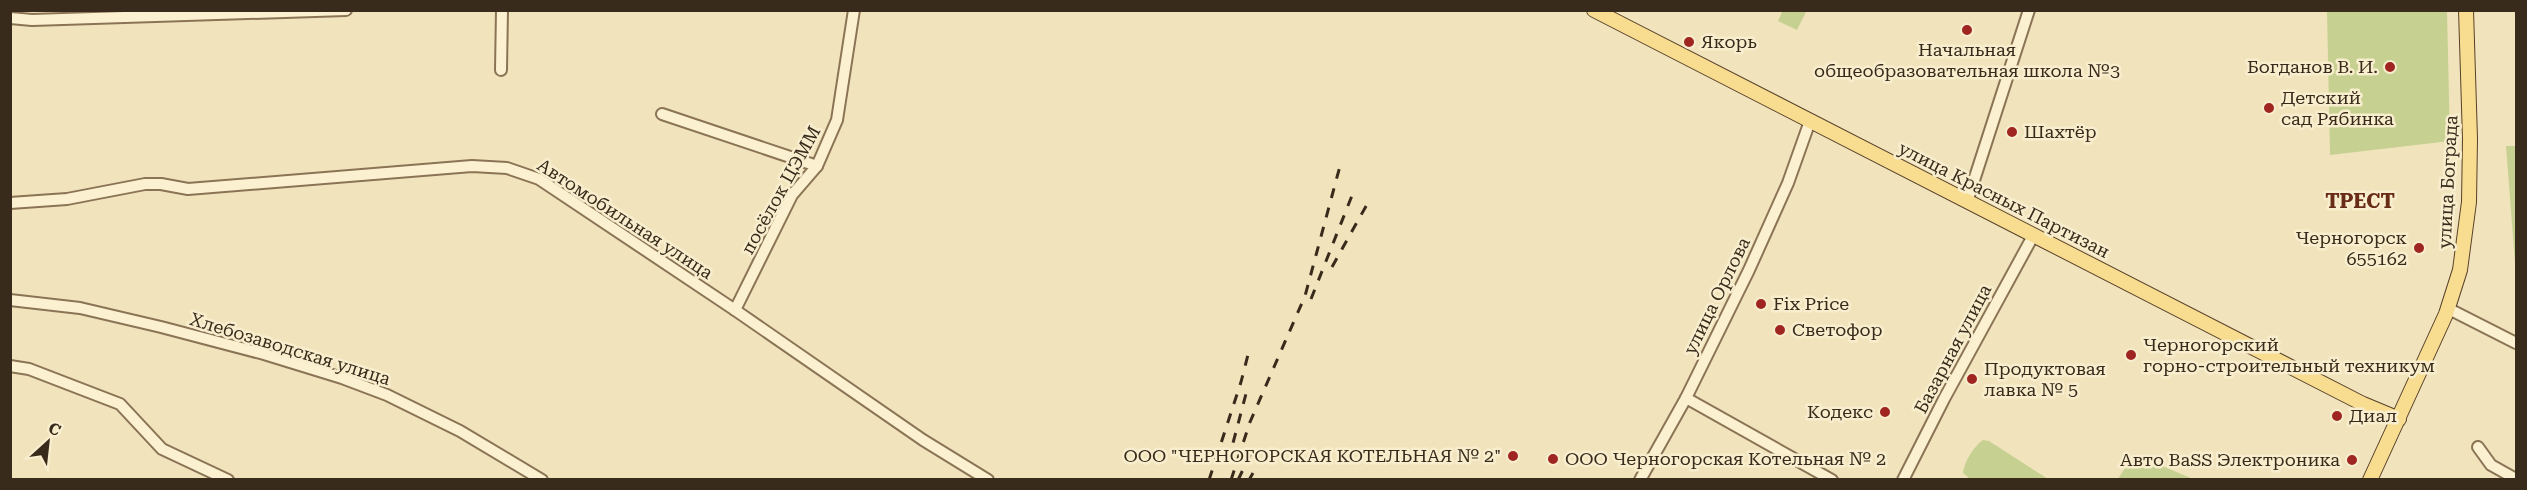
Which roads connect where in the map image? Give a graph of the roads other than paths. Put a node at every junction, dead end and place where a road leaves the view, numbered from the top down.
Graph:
1 (346, 10) edge
2 (502, 10) edge
3 (854, 10) edge
4 (1594, 10) edge
5 (2029, 10) edge
6 (2466, 10) edge
7 (10, 18) edge
8 (501, 70) dead end
9 (662, 114) dead end
10 (1810, 121) junction
11 (817, 166) junction
12 (1967, 202) junction
13 (10, 203) edge
14 (2033, 236) junction
15 (10, 300) edge
16 (2449, 309) junction
17 (735, 310) junction
18 (2517, 343) edge
19 (10, 366) edge
20 (1686, 398) junction
21 (2398, 419) junction
22 (2478, 447) dead end
23 (2517, 479) edge
24 (228, 480) edge
25 (542, 480) edge
26 (988, 480) edge
27 (1640, 480) edge
28 (1832, 480) edge
29 (1904, 480) edge
30 (2370, 480) edge

1 - 7 street
2 - 8 street
3 - 11 street, посёлок ЦЭММ
4 - 10 main road, улица Красных Партизан
5 - 12 street
6 - 16 main road, улица Бограда
9 - 11 street
10 - 12 main road, улица Красных Партизан
10 - 20 street, улица Орлова
11 - 17 street, посёлок ЦЭММ
12 - 14 main road, улица Красных Партизан
13 - 17 street, Автомобильная улица
14 - 21 main road, улица Красных Партизан
14 - 29 street, Базарная улица
15 - 25 street, Хлебозаводская улица
16 - 18 street
16 - 21 main road, улица Бограда
17 - 26 street, Автомобильная улица
19 - 24 street
20 - 27 street, улица Орлова
20 - 28 street
21 - 30 main road, улица Бограда
22 - 23 street

